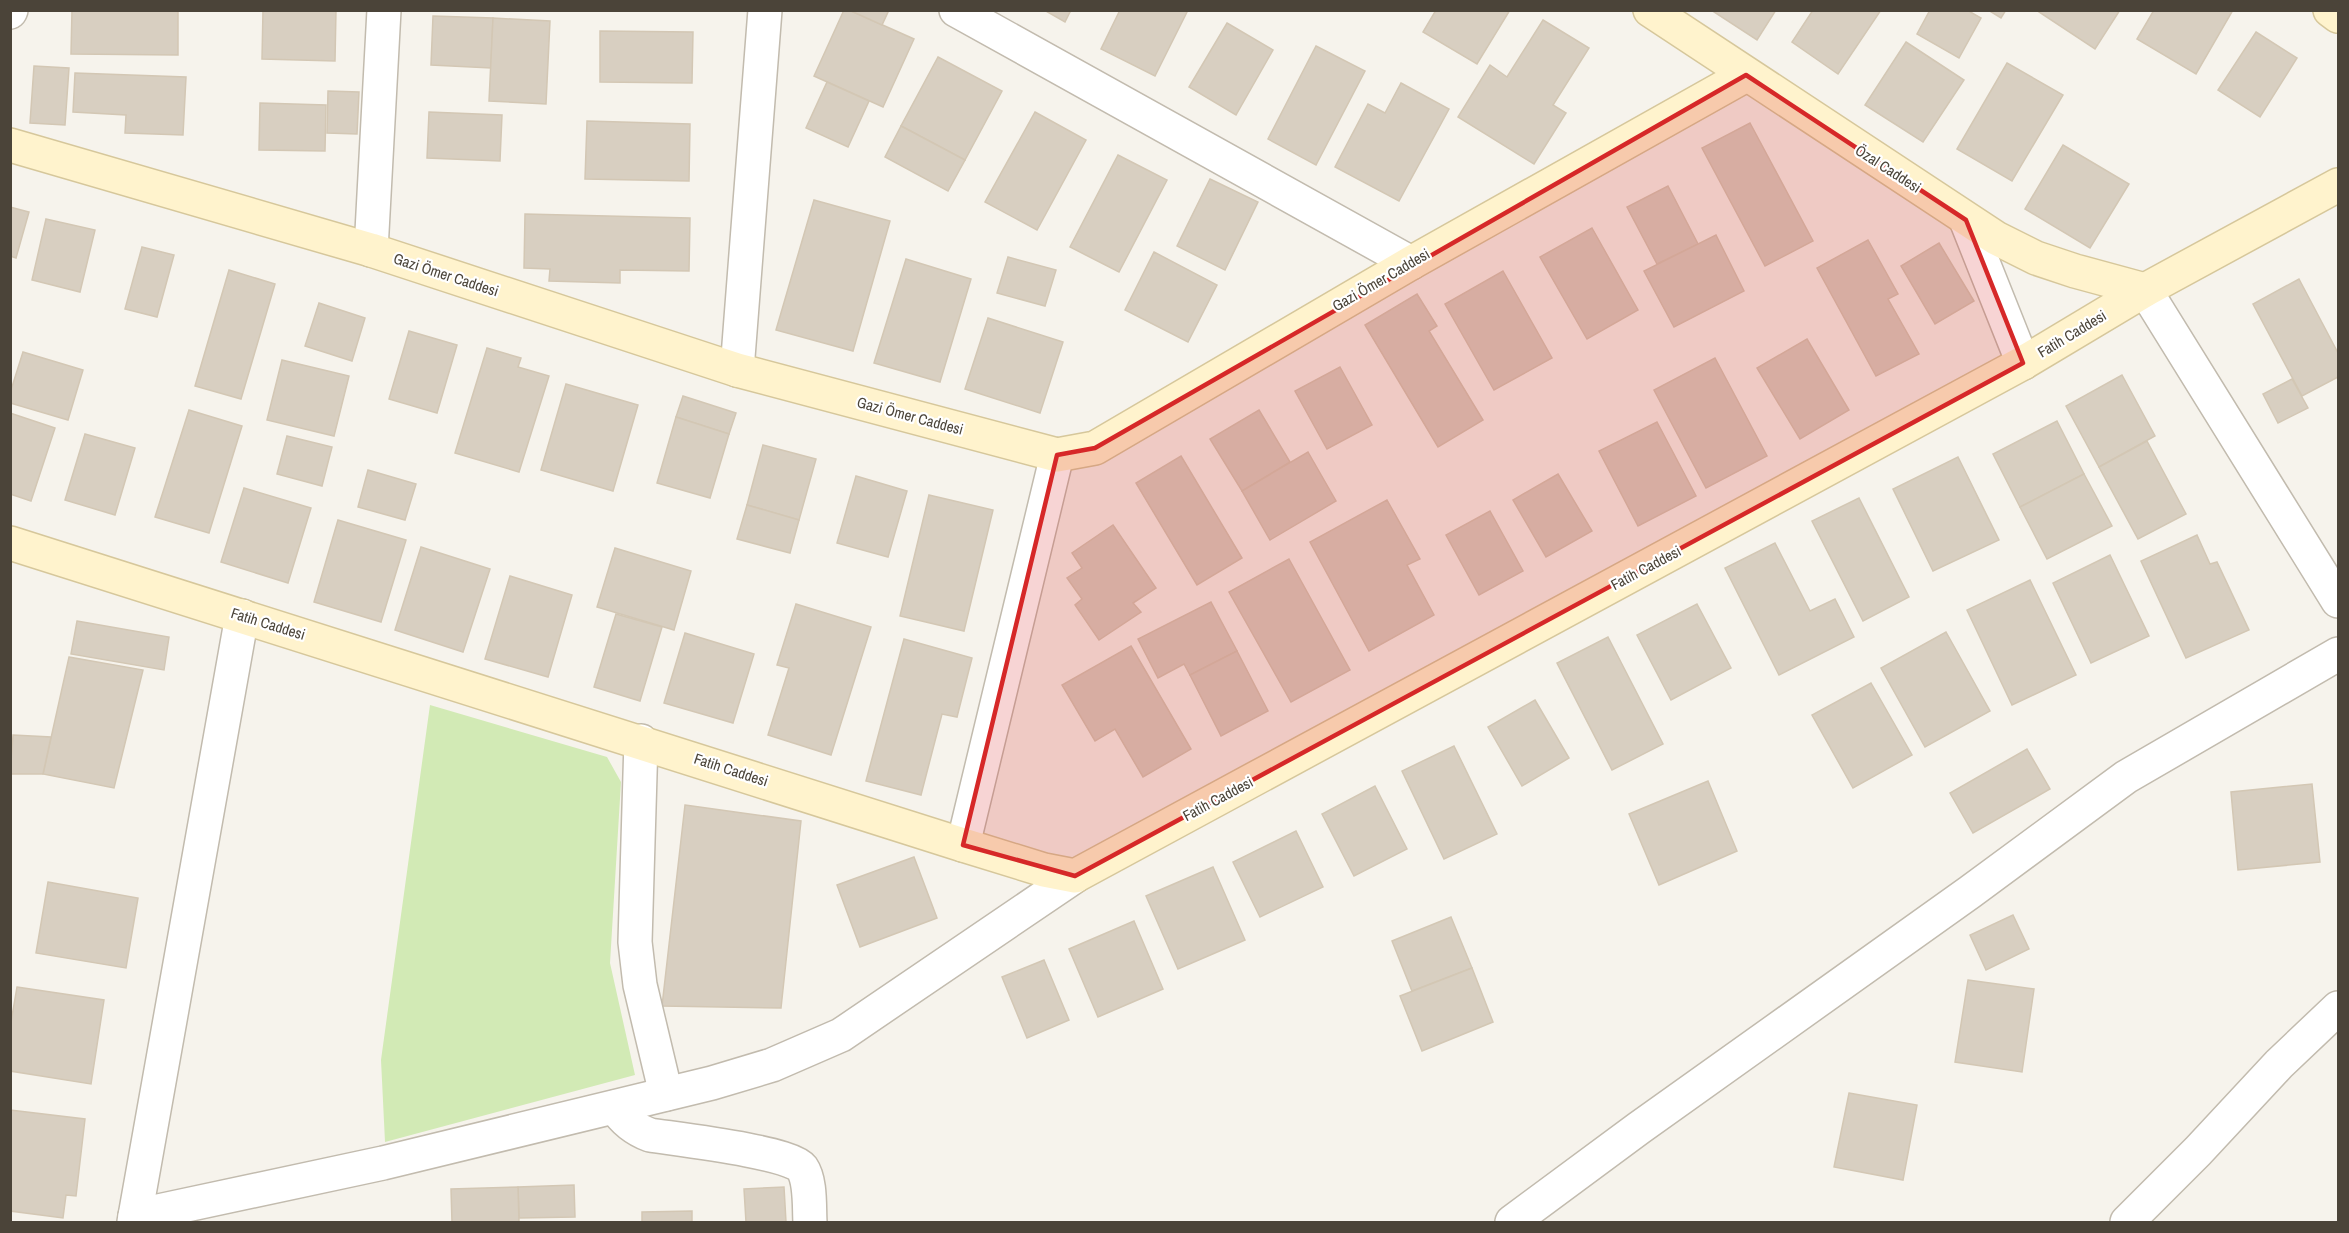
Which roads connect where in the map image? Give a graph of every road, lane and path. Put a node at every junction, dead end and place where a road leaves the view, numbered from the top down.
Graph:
1 (384, 10) edge
2 (765, 10) edge
3 (956, 10) edge
4 (2330, 10) edge
5 (1658, 13) edge
6 (2338, 16) edge
7 (1746, 75) junction
8 (10, 145) edge
9 (2338, 185) edge
10 (1966, 220) junction
11 (371, 250) junction
12 (1411, 263) junction
13 (2145, 290) junction
14 (2023, 363) junction
15 (737, 370) junction
16 (1057, 455) junction
17 (10, 543) edge
18 (2338, 601) edge
19 (242, 616) junction
20 (2338, 654) edge
21 (641, 741) junction
22 (963, 845) junction
23 (1074, 876) junction
24 (2338, 1008) edge
25 (666, 1094) junction
26 (615, 1107) junction
27 (135, 1219) edge
28 (810, 1222) edge
29 (1512, 1222) edge
30 (2127, 1222) edge

1 - 11 street
2 - 15 street
3 - 12 street
4 - 6 street
5 - 7 street, Özal Caddesi
7 - 10 street, Özal Caddesi
7 - 12 street, Gazi Ömer Caddesi
8 - 11 street, Gazi Ömer Caddesi
9 - 13 street, Fatih Caddesi
10 - 13 street, Özal Caddesi
10 - 14 street
11 - 15 street, Gazi Ömer Caddesi
12 - 16 street, Gazi Ömer Caddesi
13 - 14 street, Fatih Caddesi
13 - 18 street
14 - 23 street, Fatih Caddesi
15 - 16 street, Gazi Ömer Caddesi
16 - 22 street
17 - 19 street, Fatih Caddesi
19 - 21 street, Fatih Caddesi
19 - 27 street
20 - 29 street
21 - 22 street, Fatih Caddesi
21 - 25 street
22 - 23 street, Fatih Caddesi
23 - 25 street
24 - 30 street
25 - 26 street
26 - 27 street
26 - 28 street

